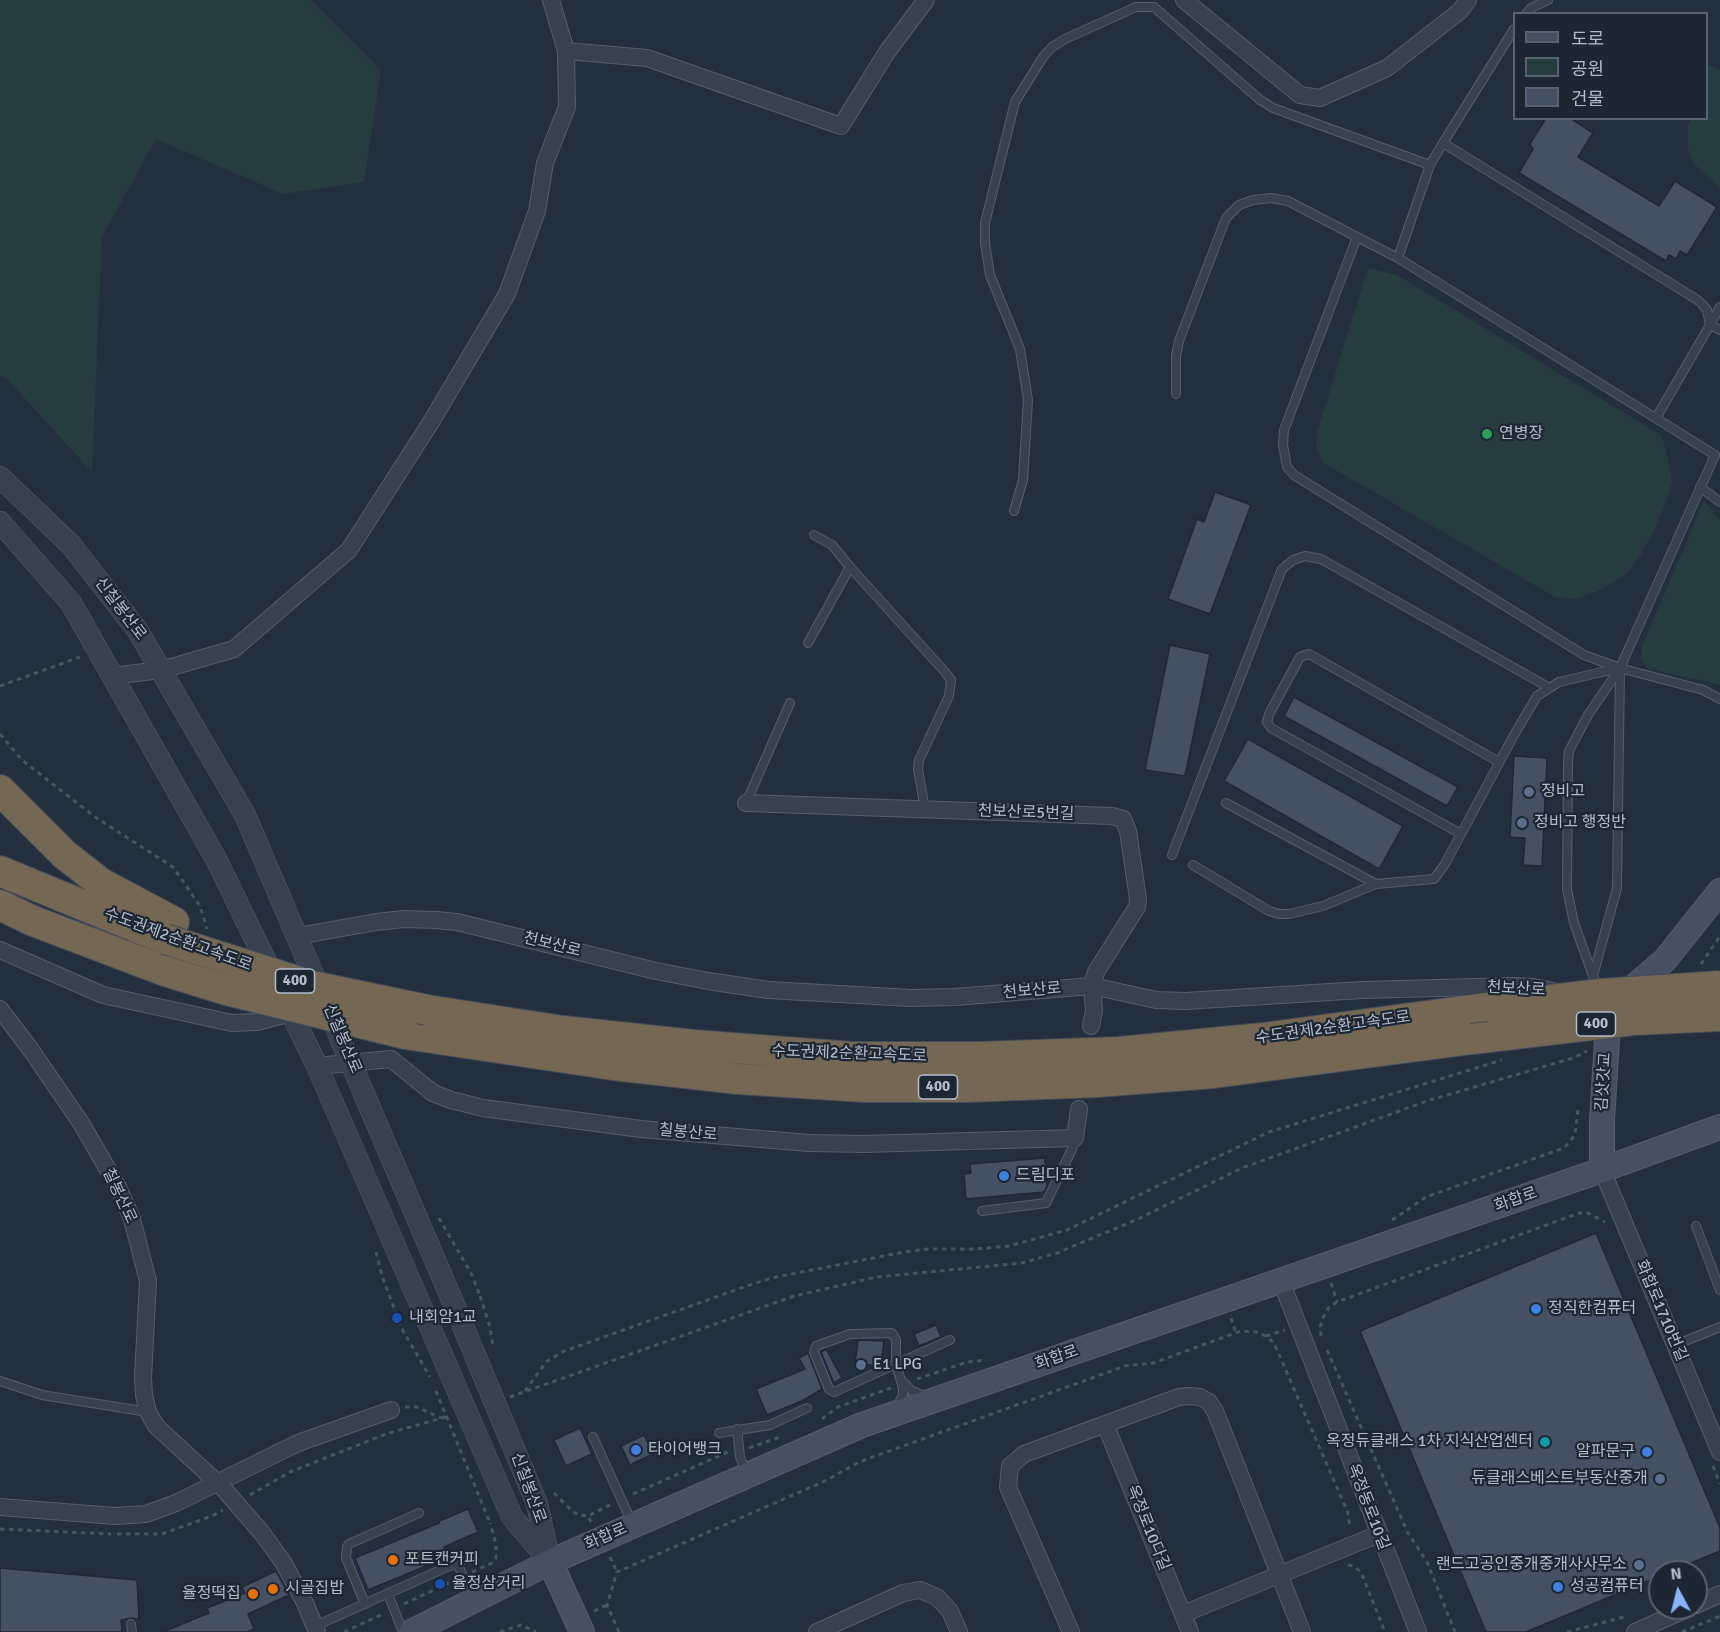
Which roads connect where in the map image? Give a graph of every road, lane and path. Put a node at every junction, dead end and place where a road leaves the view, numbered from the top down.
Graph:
1 (551, 0) edge
2 (926, 0) edge
3 (1184, 0) edge
4 (1468, 0) edge
5 (1548, 0) edge
6 (1528, 12) edge
7 (1513, 32) edge
8 (566, 51) junction
9 (1443, 143) junction
10 (1430, 165) junction
11 (1357, 237) junction
12 (1398, 258) junction
13 (1720, 307) edge
14 (1710, 325) junction
15 (1720, 330) edge
16 (1176, 394) dead end
17 (1656, 418) junction
18 (1718, 456) edge
19 (0, 477) edge
20 (1700, 487) junction
21 (1720, 502) edge
22 (1014, 511) dead end
23 (0, 522) edge
24 (814, 535) dead end
25 (850, 567) junction
26 (808, 643) dead end
27 (98, 651) junction
28 (1620, 668) junction
29 (161, 670) junction
30 (112, 676) junction
31 (0, 686) edge
32 (1548, 687) junction
33 (1720, 699) edge
34 (790, 703) dead end
35 (0, 734) edge
36 (1499, 762) junction
37 (0, 790) edge
38 (746, 803) joint
39 (1226, 803) dead end
40 (925, 810) junction
41 (1461, 834) junction
42 (1172, 855) dead end
43 (1193, 865) dead end
44 (0, 871) edge
45 (1376, 884) junction
46 (1720, 891) edge
47 (0, 907) edge
48 (170, 930) junction
49 (298, 936) junction
50 (1720, 936) edge
51 (210, 938) dead end
52 (0, 950) edge
53 (1593, 976) junction
54 (1708, 979) edge
55 (1092, 986) junction
56 (1609, 1008) junction
57 (0, 1009) edge
58 (291, 1013) junction
59 (1720, 1016) edge
60 (1091, 1026) dead end
61 (1593, 1048) dead end
62 (352, 1062) junction
63 (317, 1066) junction
64 (1079, 1109) dead end
65 (1578, 1109) dead end
66 (1720, 1127) edge
67 (1075, 1138) junction
68 (1602, 1170) junction
69 (982, 1211) dead end
70 (437, 1213) dead end
71 (1384, 1222) dead end
72 (1609, 1226) dead end
73 (1696, 1226) dead end
74 (375, 1247) dead end
75 (1718, 1277) edge
76 (1281, 1281) junction
77 (1720, 1290) edge
78 (1720, 1327) edge
79 (950, 1340) dead end
80 (1675, 1345) junction
81 (493, 1349) dead end
82 (990, 1360) dead end
83 (896, 1365) junction
84 (921, 1377) dead end
85 (431, 1379) dead end
86 (901, 1379) junction
87 (0, 1382) edge
88 (888, 1389) dead end
89 (435, 1390) dead end
90 (512, 1393) dead end
91 (941, 1398) junction
92 (501, 1400) dead end
93 (516, 1404) dead end
94 (807, 1408) dead end
95 (391, 1410) joint
96 (148, 1412) junction
97 (455, 1414) dead end
98 (889, 1416) junction
99 (441, 1418) junction
100 (818, 1422) dead end
101 (1105, 1424) junction
102 (737, 1429) junction
103 (719, 1433) dead end
104 (785, 1435) dead end
105 (593, 1437) dead end
106 (747, 1448) dead end
107 (730, 1451) dead end
108 (1715, 1457) edge
109 (748, 1475) junction
110 (1720, 1484) edge
111 (220, 1486) junction
112 (636, 1493) dead end
113 (545, 1498) junction
114 (241, 1500) dead end
115 (231, 1505) dead end
116 (0, 1507) edge
117 (419, 1513) dead end
118 (588, 1515) dead end
119 (634, 1525) junction
120 (0, 1529) edge
121 (1379, 1534) junction
122 (474, 1555) dead end
123 (550, 1562) junction
124 (457, 1563) junction
125 (1346, 1565) dead end
126 (482, 1567) dead end
127 (1279, 1575) junction
128 (442, 1586) dead end
129 (387, 1594) junction
130 (474, 1600) junction
131 (411, 1601) dead end
132 (365, 1604) junction
133 (1183, 1614) junction
134 (1631, 1614) dead end
135 (380, 1616) dead end
136 (1720, 1616) edge
137 (1662, 1620) edge
138 (316, 1629) edge
139 (344, 1632) edge
140 (404, 1632) edge
141 (411, 1632) edge
142 (500, 1632) edge
143 (536, 1632) edge
144 (582, 1632) edge
145 (817, 1632) edge
146 (959, 1632) edge
147 (1071, 1632) edge
148 (1190, 1632) edge
149 (1302, 1632) edge
150 (1385, 1632) edge
151 (1418, 1632) edge
152 (1455, 1632) edge
153 (1567, 1632) edge
154 (1635, 1632) edge
155 (1682, 1632) edge

1 - 8 street
2 - 8 street
3 - 4 street
5 - 6 lane
7 - 9 lane
8 - 29 street
9 - 10 lane
9 - 14 lane
10 - 12 lane
10 - 22 lane
11 - 12 lane
11 - 16 lane
11 - 28 lane
12 - 17 lane
13 - 14 lane
14 - 15 lane
14 - 17 lane
17 - 18 lane
18 - 20 lane
19 - 29 street, 신칠봉산로
20 - 21 lane
20 - 28 lane
23 - 27 street, 신칠봉산로
24 - 25 lane
25 - 26 lane
25 - 40 lane
27 - 30 street, 신칠봉산로
27 - 31 path
28 - 32 lane
28 - 33 lane
28 - 53 lane
28 - 53 lane
29 - 30 street
29 - 49 street, 신칠봉산로
30 - 58 street, 신칠봉산로
32 - 36 lane
32 - 42 lane
34 - 38 lane
35 - 51 path
36 - 41 lane
36 - 41 lane
37 - 48 highway
38 - 40 street, 천보산로5번길
39 - 45 lane
40 - 55 street, 천보산로5번길
41 - 45 lane
43 - 45 lane
44 - 48 highway, 수도권제2순환고속도로
46 - 56 main road
47 - 59 highway, 수도권제2순환고속도로 / 400, bridge
48 - 54 highway, 수도권제2순환고속도로 / 400, bridge
49 - 55 street, 천보산로
49 - 62 street, 신칠봉산로
50 - 54 path
52 - 58 street
53 - 56 lane
55 - 56 street, 천보산로
55 - 60 street
56 - 68 main road, 김삿갓교, bridge
57 - 96 street, 칠봉산로
58 - 63 street, 신칠봉산로
61 - 92 path
62 - 63 street, 칠봉산로
62 - 67 street, 칠봉산로
62 - 113 street, 신칠봉산로, bridge
63 - 123 street, 신칠봉산로, bridge
64 - 67 street
65 - 71 path
66 - 68 main road, 화합로
67 - 69 lane
68 - 76 main road, 화합로
68 - 80 street, 화합로1710번길
70 - 81 path, bridge
72 - 152 path
73 - 75 lane
74 - 85 path, bridge
75 - 77 lane
76 - 91 main road, 화합로
76 - 121 street, 옥정동로10길
78 - 80 lane
79 - 83 lane
80 - 108 street, 화합로1710번길
82 - 84 path
83 - 83 lane
83 - 86 lane
86 - 91 lane
86 - 98 lane
87 - 96 lane
88 - 100 path
89 - 126 path, bridge
90 - 93 path
91 - 98 main road, 화합로
94 - 102 lane
95 - 99 path
95 - 111 street
96 - 111 street, 칠봉산로
97 - 99 path
98 - 109 main road, 화합로
99 - 114 path
101 - 127 street
101 - 133 street, 옥정로10다길
101 - 147 street
102 - 103 lane
102 - 109 lane
104 - 106 path
105 - 119 lane
107 - 112 path
108 - 110 path
109 - 119 main road, 화합로
111 - 116 street
111 - 138 street, 칠봉산로, bridge
113 - 118 path
113 - 123 street, 신칠봉산로
115 - 120 path
117 - 132 lane
119 - 123 main road, 화합로
121 - 127 street
121 - 151 street, 옥정동로10길
122 - 124 lane
123 - 130 main road, 화합로
123 - 144 main road
124 - 129 lane
124 - 130 lane
125 - 150 path
127 - 133 street
127 - 149 street
128 - 131 path
129 - 132 lane
129 - 140 lane
130 - 141 main road, 화합로
132 - 138 lane
133 - 148 street, 옥정로10다길
134 - 153 path
135 - 139 path
136 - 155 path
137 - 154 street
142 - 143 path
145 - 146 street

